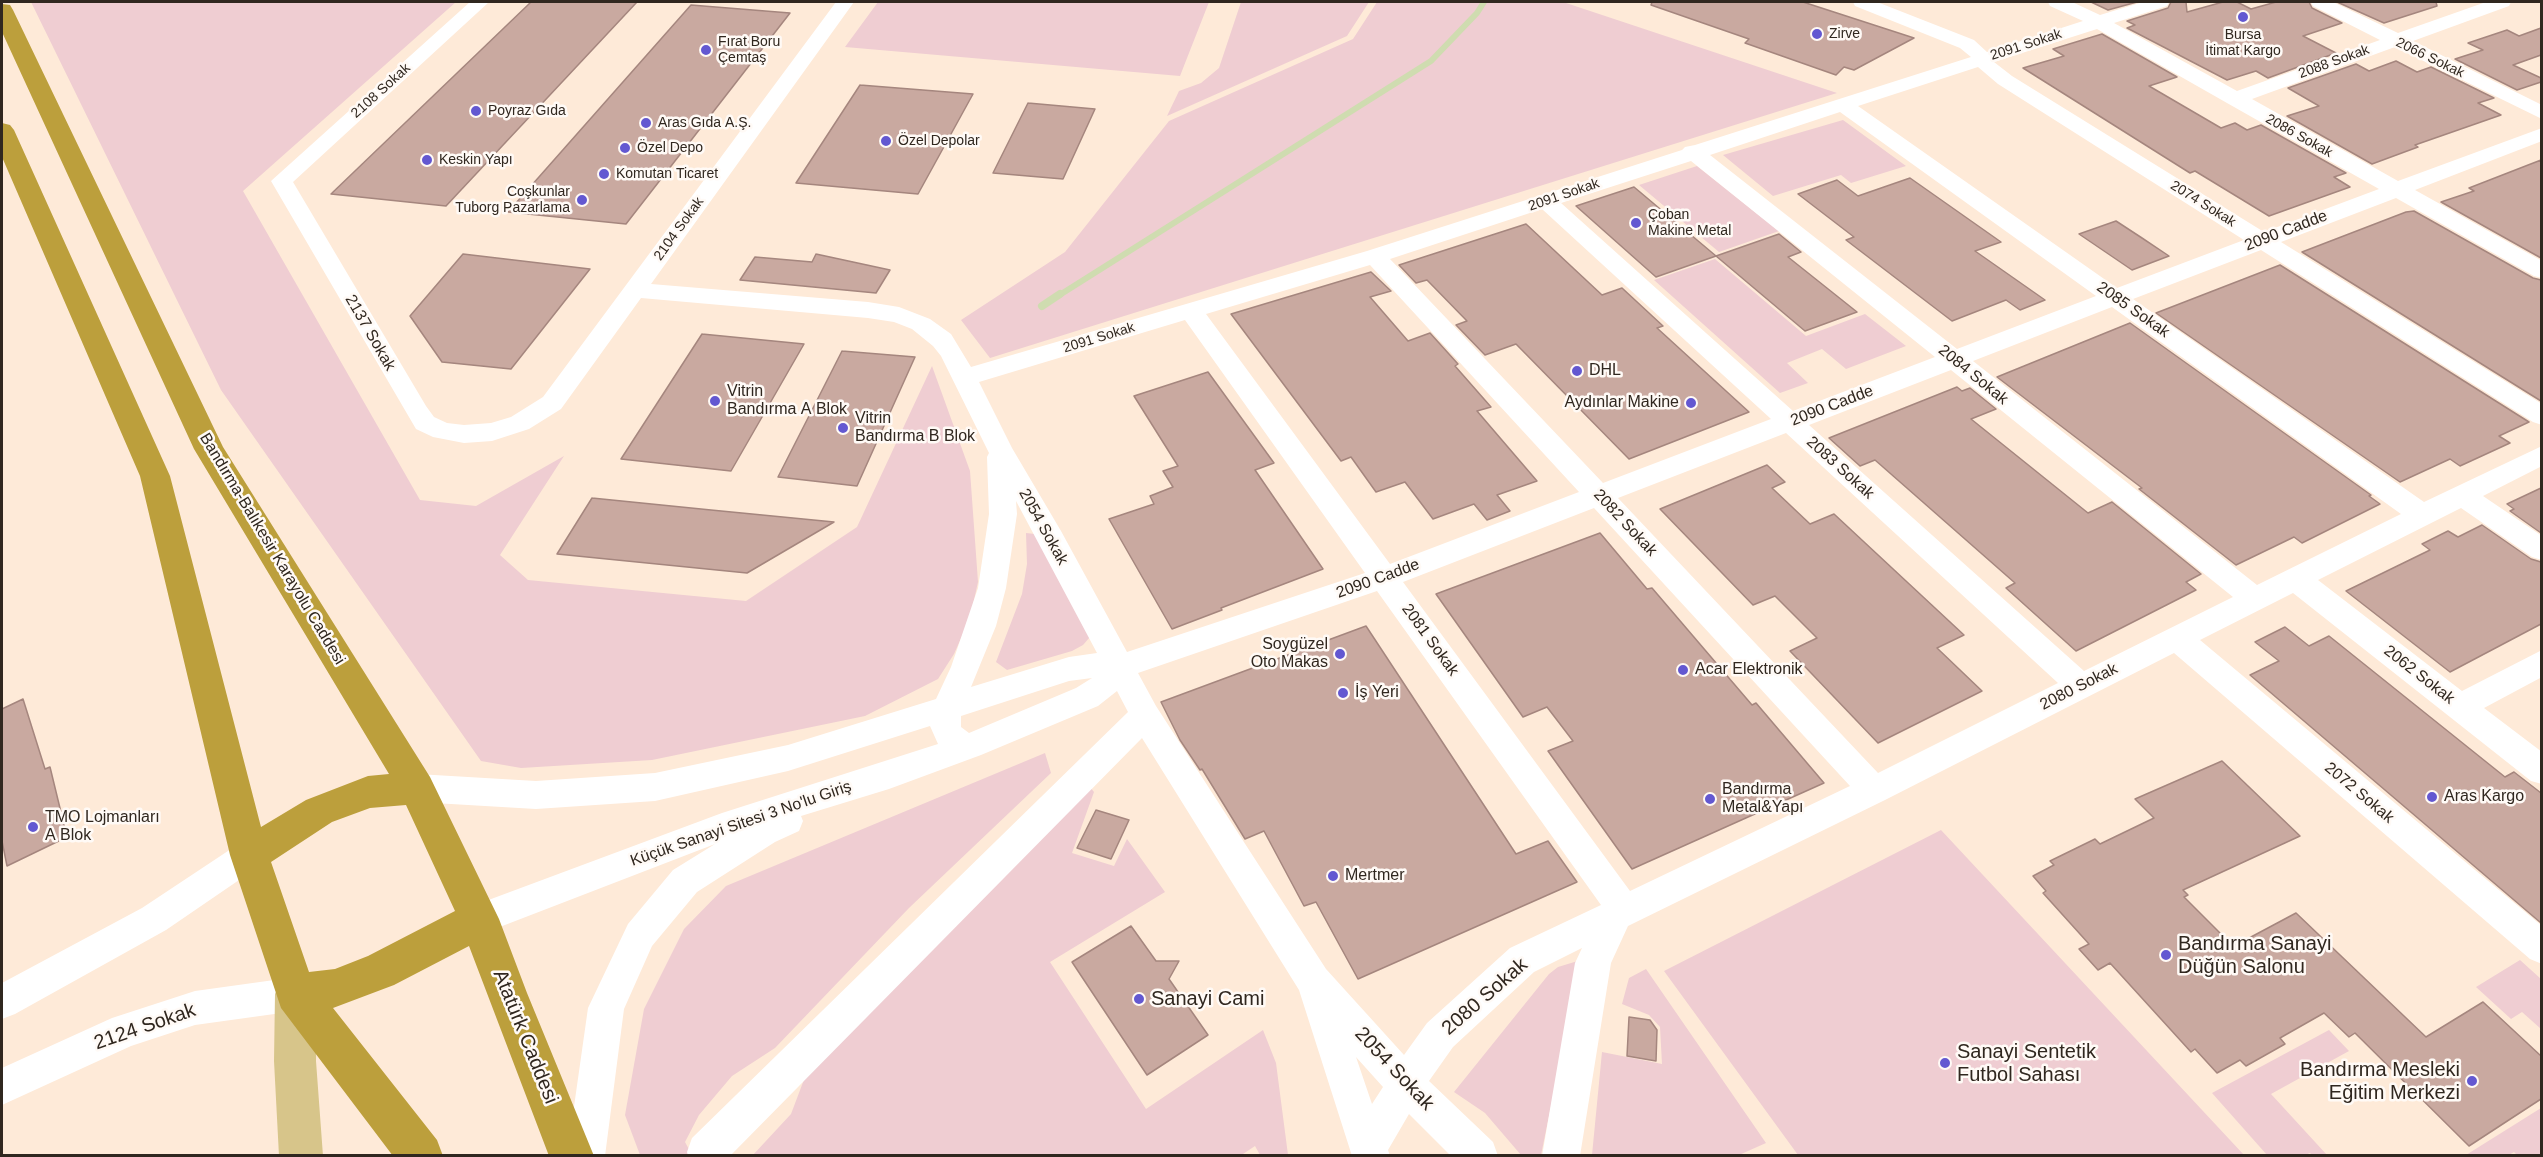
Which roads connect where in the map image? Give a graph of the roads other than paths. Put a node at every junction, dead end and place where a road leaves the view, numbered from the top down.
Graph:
1 (480, 2) edge
2 (845, 2) edge
3 (1862, 2) edge
4 (2057, 2) edge
5 (2160, 2) edge
6 (2320, 2) edge
7 (2502, 2) edge
8 (2, 10) edge
9 (2097, 22) junction
10 (2394, 40) junction
11 (1982, 60) junction
12 (2234, 99) junction
13 (1843, 105) junction
14 (2541, 113) edge
15 (2, 130) edge
16 (2541, 134) edge
17 (1692, 151) junction
18 (282, 181) joint
19 (2396, 189) junction
20 (1546, 201) junction
21 (2261, 240) junction
22 (1375, 256) junction
23 (2541, 271) edge
24 (635, 290) junction
25 (2115, 297) junction
26 (1191, 311) junction
27 (1953, 359) junction
28 (964, 378) junction
29 (2541, 417) edge
30 (1790, 422) junction
31 (492, 432) joint
32 (999, 448) junction
33 (2541, 455) edge
34 (1599, 495) junction
35 (2462, 495) junction
36 (2422, 515) junction
37 (2541, 550) edge
38 (1385, 577) junction
39 (2295, 579) junction
40 (2255, 599) junction
41 (2177, 638) junction
42 (2541, 662) edge
43 (1119, 667) junction
44 (2081, 686) junction
45 (2460, 707) junction
46 (946, 709) junction
47 (1145, 715) junction
48 (970, 746) junction
49 (2541, 771) edge
50 (889, 775) junction
51 (417, 788) junction
52 (1874, 790) junction
53 (249, 855) junction
54 (1620, 914) junction
55 (479, 919) junction
56 (2541, 948) edge
57 (1312, 981) junction
58 (296, 994) junction
59 (2, 1002) edge
60 (1405, 1084) junction
61 (2, 1087) edge
62 (299, 1136) edge
63 (1370, 1151) edge
64 (706, 1152) dead end
65 (421, 1155) edge
66 (572, 1155) edge
67 (586, 1155) edge
68 (1479, 1155) edge
69 (1560, 1155) edge

1 - 18 street, 2108 Sokak
2 - 24 street, 2104 Sokak
3 - 11 street, 2074 Sokak
4 - 9 street, 2086 Sokak
5 - 9 street, 2091 Sokak
6 - 10 street, 2066 Sokak
7 - 10 street, 2088 Sokak
8 - 51 highway, Bandırma-Balıkesir Karayolu Caddesi
9 - 11 street, 2091 Sokak
9 - 12 street, 2086 Sokak
10 - 12 street, 2088 Sokak
10 - 14 street, 2066 Sokak
11 - 13 street, 2091 Sokak
11 - 21 street, 2074 Sokak
12 - 19 street, 2086 Sokak
13 - 17 street, 2091 Sokak
13 - 25 street, 2085 Sokak
15 - 53 highway
16 - 19 street, 2090 Cadde
17 - 20 street, 2091 Sokak
17 - 27 street, 2084 Sokak
18 - 31 street, 2137 Sokak
19 - 21 street, 2090 Cadde
19 - 23 street, 2086 Sokak
20 - 22 street, 2091 Sokak
20 - 30 street, 2083 Sokak
21 - 25 street, 2090 Cadde
21 - 29 street, 2074 Sokak
22 - 26 street, 2091 Sokak
22 - 34 street, 2082 Sokak
24 - 28 street, 2054 Sokak
24 - 31 street, 2104 Sokak
25 - 27 street, 2090 Cadde
25 - 36 street, 2085 Sokak
26 - 28 street, 2091 Sokak
26 - 38 street, 2081 Sokak
27 - 30 street, 2090 Cadde
27 - 40 street, 2084 Sokak
28 - 32 street, 2054 Sokak
30 - 34 street, 2090 Cadde
30 - 44 street, 2083 Sokak
32 - 43 street, 2054 Sokak
32 - 46 street
33 - 35 street, 2080 Sokak
34 - 38 street, 2090 Cadde
34 - 52 street, 2082 Sokak
35 - 36 street, 2080 Sokak
35 - 37 street
36 - 39 street, 2080 Sokak
38 - 43 street, 2090 Cadde
38 - 54 street, 2081 Sokak
39 - 40 street, 2080 Sokak
39 - 45 street, 2062 Sokak
40 - 41 street, 2080 Sokak
41 - 44 street, 2080 Sokak
41 - 56 street, 2072 Sokak
42 - 45 street
43 - 46 street, 2090 Cadde
43 - 47 street, 2054 Sokak
43 - 48 street, 2090 Cadde
44 - 52 street, 2080 Sokak
45 - 49 street, 2062 Sokak
46 - 48 street
46 - 51 street
47 - 57 street, 2054 Sokak
47 - 64 street
48 - 50 street, Küçük Sanayi Sitesi 3 No'lu Giriş
50 - 55 street, Küçük Sanayi Sitesi 3 No'lu Giriş
50 - 67 street
51 - 53 highway
51 - 55 highway, Bandırma-Balıkesir Karayolu Caddesi
52 - 54 street, 2080 Sokak
53 - 58 highway
53 - 59 street
54 - 60 street, 2080 Sokak
54 - 69 street
55 - 58 highway
55 - 66 highway, Atatürk Caddesi
57 - 60 street, 2054 Sokak
57 - 63 street, 2054 Sokak
58 - 61 street, 2124 Sokak
58 - 62 main road
58 - 65 highway
60 - 63 street, 2080 Sokak
60 - 68 street, 2054 Sokak

